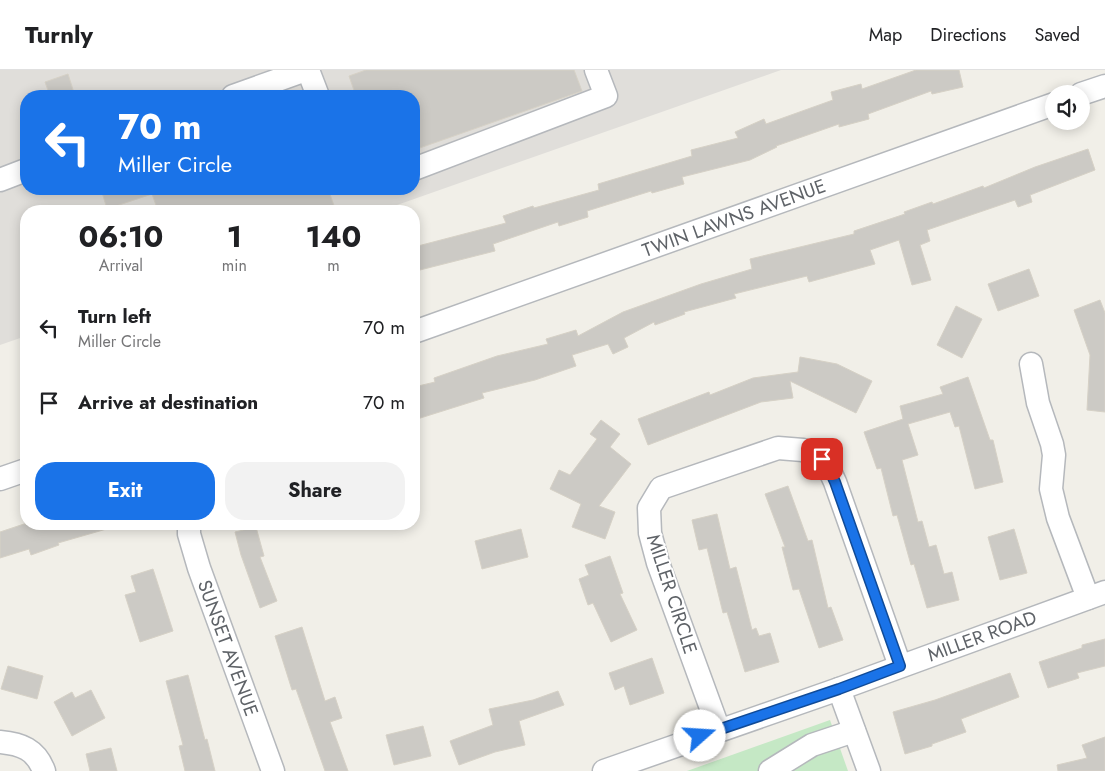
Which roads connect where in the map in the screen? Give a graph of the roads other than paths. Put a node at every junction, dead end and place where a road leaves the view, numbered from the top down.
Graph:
1 (307, 70) edge
2 (596, 70) edge
3 (1105, 86) edge
4 (250, 90) edge
5 (315, 90) edge
6 (1090, 91) edge
7 (1045, 107) edge
8 (420, 167) edge
9 (20, 172) edge
10 (0, 180) edge
11 (420, 330) edge
12 (1031, 364) dead end
13 (20, 472) edge
14 (0, 480) edge
15 (189, 530) edge
16 (1096, 595) edge
17 (900, 666) junction
18 (839, 689) junction
19 (719, 730) junction
20 (854, 732) junction
21 (0, 742) edge
22 (44, 771) edge
23 (273, 771) edge
24 (604, 771) edge
25 (770, 771) edge
26 (868, 771) edge

1 - 4 street
1 - 5 street
2 - 8 street
3 - 6 street
7 - 11 street, TWIN LAWNS AVENUE
9 - 10 street
12 - 16 street
13 - 14 street
15 - 23 street, SUNSET AVENUE
16 - 17 street, MILLER ROAD
17 - 18 street, MILLER ROAD
17 - 19 street, MILLER CIRCLE
18 - 19 street, MILLER ROAD
18 - 20 street
19 - 24 street, MILLER ROAD
20 - 25 street
20 - 26 street
21 - 22 street

